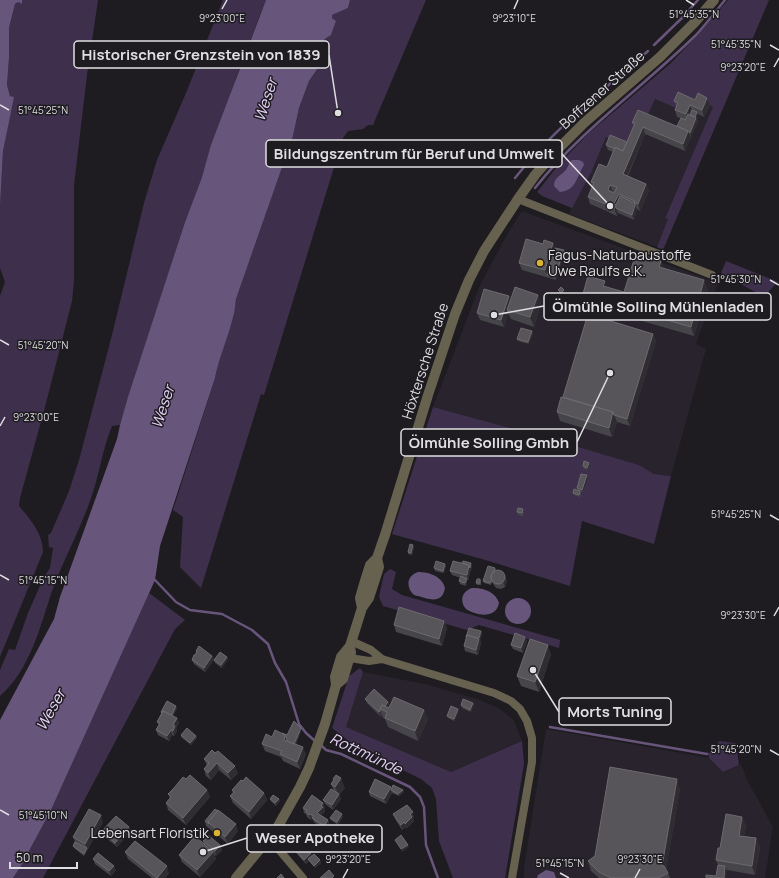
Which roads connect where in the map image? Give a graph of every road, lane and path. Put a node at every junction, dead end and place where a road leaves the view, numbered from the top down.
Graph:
1 (714, 0) edge
2 (516, 202) junction
3 (712, 275) dead end
4 (351, 643) junction
5 (350, 658) junction
6 (382, 659) junction
7 (336, 685) junction
8 (269, 838) junction
9 (236, 878) edge
10 (303, 878) edge
11 (512, 878) edge

1 - 2 street, Boffzener Straße
2 - 3 street
2 - 4 street, Höxtersche Straße
4 - 5 street
4 - 6 street
4 - 7 street
5 - 6 street
5 - 7 street
6 - 11 street
7 - 8 street
8 - 9 street
8 - 10 street

